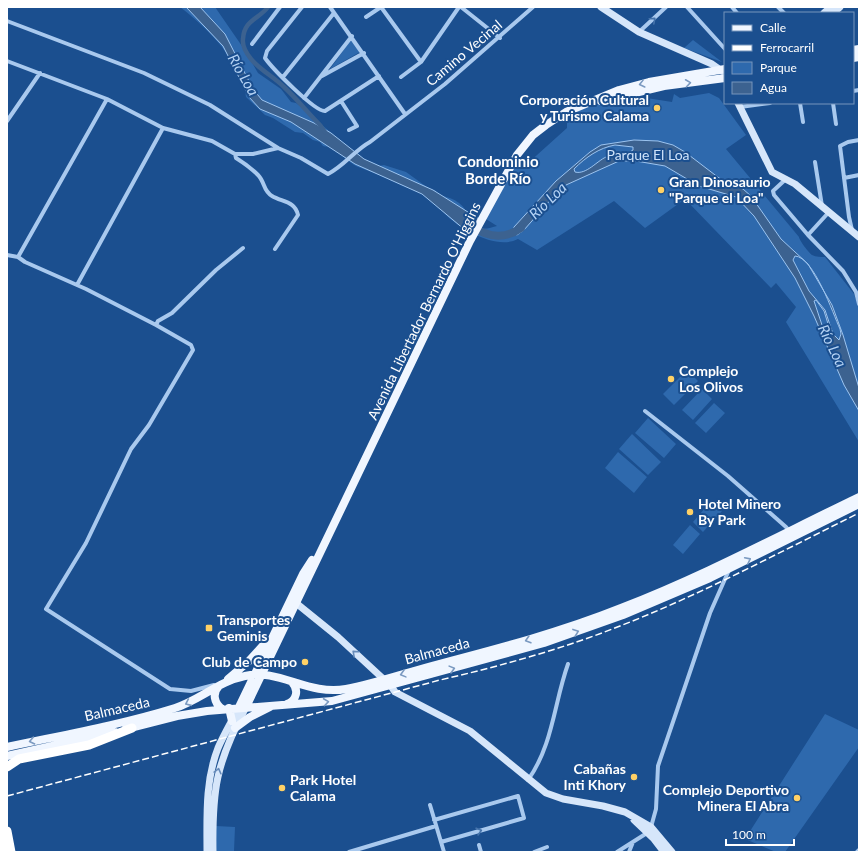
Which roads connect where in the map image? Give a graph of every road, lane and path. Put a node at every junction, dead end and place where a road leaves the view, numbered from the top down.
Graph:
1 (280, 7) edge
2 (302, 7) edge
3 (330, 7) edge
4 (381, 7) edge
5 (460, 7) edge
6 (533, 7) edge
7 (601, 7) edge
8 (687, 7) edge
9 (664, 8) edge
10 (334, 13) junction
11 (366, 17) dead end
12 (7, 20) edge
13 (639, 32) junction
14 (352, 36) junction
15 (500, 38) junction
16 (252, 44) dead end
17 (724, 48) edge
18 (364, 53) junction
19 (7, 61) edge
20 (420, 62) junction
21 (723, 69) edge
22 (40, 73) junction
23 (379, 76) junction
24 (283, 77) junction
25 (320, 77) junction
26 (401, 77) dead end
27 (724, 78) edge
28 (304, 98) junction
29 (107, 99) junction
30 (341, 101) junction
31 (754, 104) edge
32 (800, 104) edge
33 (833, 104) edge
34 (739, 105) edge
35 (581, 106) junction
36 (405, 114) junction
37 (7, 120) edge
38 (803, 122) dead end
39 (836, 124) dead end
40 (163, 128) junction
41 (349, 130) dead end
42 (859, 140) edge
43 (278, 148) junction
44 (235, 154) junction
45 (815, 162) dead end
46 (859, 175) edge
47 (844, 178) junction
48 (786, 179) junction
49 (822, 206) junction
50 (829, 212) junction
51 (852, 230) junction
52 (808, 235) junction
53 (859, 237) edge
54 (243, 248) dead end
55 (275, 249) dead end
56 (7, 254) edge
57 (18, 257) junction
58 (78, 285) junction
59 (858, 292) edge
60 (859, 304) edge
61 (156, 325) junction
62 (645, 411) dead end
63 (859, 497) edge
64 (859, 504) edge
65 (331, 531) junction
66 (788, 531) junction
67 (728, 565) junction
68 (710, 578) junction
69 (720, 587) junction
70 (296, 603) junction
71 (279, 624) junction
72 (568, 664) dead end
73 (266, 665) junction
74 (258, 674) junction
75 (273, 676) junction
76 (384, 679) junction
77 (292, 682) junction
78 (222, 683) junction
79 (391, 686) junction
80 (287, 704) junction
81 (274, 705) junction
82 (242, 707) junction
83 (225, 709) junction
84 (233, 725) junction
85 (132, 728) junction
86 (7, 747) edge
87 (7, 756) edge
88 (7, 767) edge
89 (528, 780) junction
90 (430, 805) dead end
91 (434, 820) junction
92 (436, 826) junction
93 (649, 830) junction
94 (7, 831) edge
95 (441, 842) junction
96 (633, 842) junction
97 (479, 845) dead end
98 (547, 847) dead end
99 (12, 849) edge
100 (357, 851) edge
101 (207, 852) edge
102 (213, 852) edge
103 (349, 852) edge
104 (444, 852) edge
105 (482, 852) edge
106 (534, 852) edge
107 (617, 852) edge
108 (630, 852) edge
109 (664, 852) edge
110 (672, 852) edge

1 - 16 street
2 - 24 street
3 - 10 street
4 - 11 street
4 - 20 street
5 - 15 street
5 - 20 street
6 - 15 street, Camino Vecinal
7 - 13 street
8 - 17 street
13 -> 9 street
10 - 14 street
10 - 24 street
12 - 43 street
13 - 21 street
14 - 18 street
14 - 25 street
15 - 36 street, Camino Vecinal
18 - 23 street
18 - 25 street
19 - 22 street
20 - 26 street
21 -> 35 main road, Avenida Libertador Bernardo O'Higgins
22 - 29 street
22 - 37 street
23 - 30 street
23 - 36 street
24 - 28 street
25 - 28 street
35 -> 27 main road, Avenida Libertador Bernardo O'Higgins
28 - 30 street
29 - 40 street
29 - 57 street
30 - 41 street
31 - 34 street
32 - 38 street
33 - 39 street
34 - 48 street
35 - 65 main road, Avenida Libertador Bernardo O'Higgins
36 - 43 street, Camino Vecinal
40 - 44 street
40 - 58 street
42 - 47 street
43 - 44 street
44 - 55 street
45 - 49 street
46 - 47 street
47 - 51 street
48 - 49 street
48 - 52 street
49 - 50 street
50 - 51 street
50 - 52 street
51 - 53 street
52 - 59 street
54 - 61 street
56 - 57 street
57 - 58 street
58 - 61 street
59 - 60 street
61 - 78 street
62 - 66 street
63 - 66 main road, Balmaceda
67 -> 64 main road, Balmaceda
65 - 70 main road, Avenida Libertador Bernardo O'Higgins
65 - 71 main road, Avenida Libertador Bernardo O'Higgins
66 - 67 main road, Balmaceda
67 - 68 main road, Balmaceda
67 - 69 street
67 -> 76 main road, Balmaceda
68 - 69 street
79 -> 68 main road, Balmaceda
69 - 93 street
70 - 73 main road, Avenida Libertador Bernardo O'Higgins
76 -> 70 street
71 - 74 main road, Avenida Libertador Bernardo O'Higgins
71 - 78 main road
72 - 89 street
73 - 74 main road, Avenida Libertador Bernardo O'Higgins
73 - 75 main road
74 - 75 main road, Balmaceda
74 - 78 main road, Balmaceda
74 - 82 main road, Avenida Libertador Bernardo O'Higgins
75 - 77 main road, Balmaceda
76 - 77 main road, Balmaceda
76 - 79 street
77 - 80 main road
78 - 83 main road
78 -> 86 main road, Balmaceda
80 -> 79 main road, Balmaceda
79 - 89 street
80 - 81 main road, Balmaceda
81 - 82 main road, Balmaceda
81 - 84 main road
82 - 83 main road, Balmaceda
82 - 84 street
83 - 84 main road
83 - 85 main road, Balmaceda
84 - 101 street
102 -> 84 street
85 - 87 main road, Balmaceda
85 - 88 highway
89 - 93 street
90 - 91 street
91 - 92 street
95 -> 91 street
92 - 95 street
92 - 100 street
93 - 96 street
93 - 109 street
93 - 110 street
94 - 99 highway
95 - 104 street
96 - 107 street
96 - 108 street
97 - 105 street
98 - 106 street
100 - 103 street

